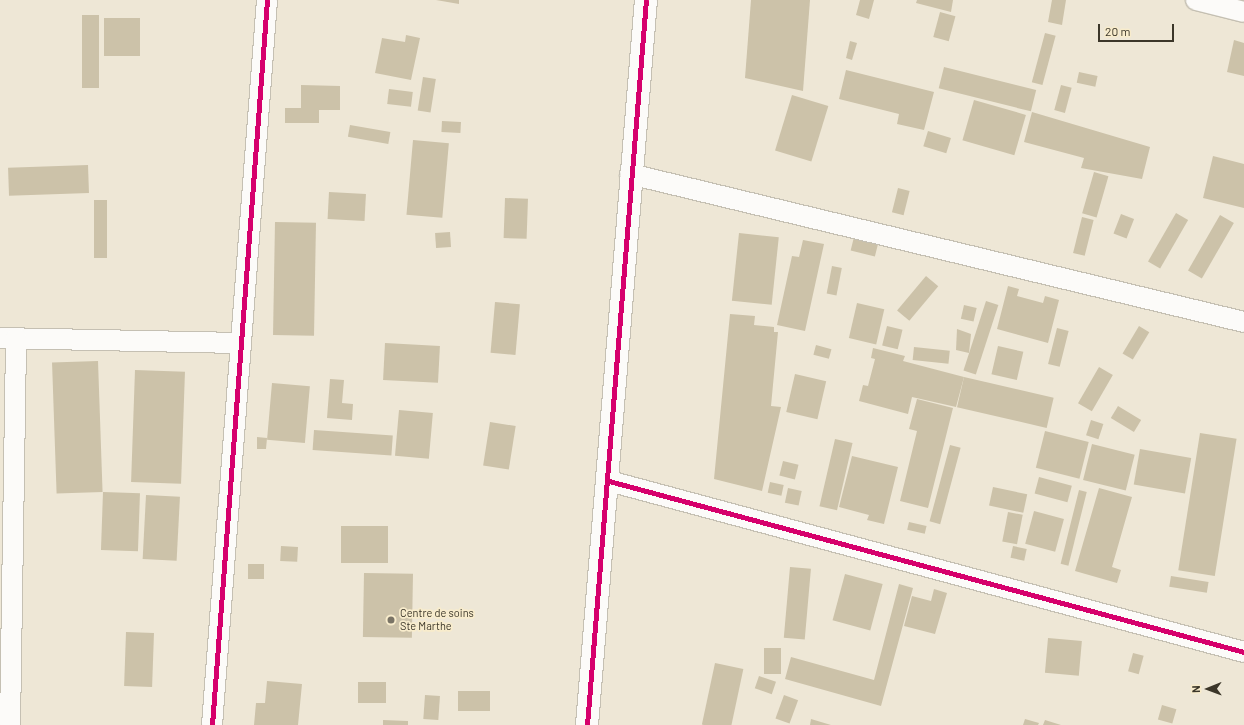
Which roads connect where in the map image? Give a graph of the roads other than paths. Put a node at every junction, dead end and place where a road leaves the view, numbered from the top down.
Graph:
1 (266, 0) edge
2 (646, 0) edge
3 (1196, 0) edge
4 (1244, 12) edge
5 (630, 174) junction
6 (1244, 322) edge
7 (8, 338) edge
8 (239, 343) junction
9 (609, 481) junction
10 (1244, 652) edge
11 (10, 725) edge
12 (212, 725) edge
13 (587, 725) edge

1 - 8 street
2 - 5 street
3 - 4 street
5 - 6 street
5 - 9 street
7 - 8 street
7 - 11 street
8 - 12 street
9 - 10 street
9 - 13 street

